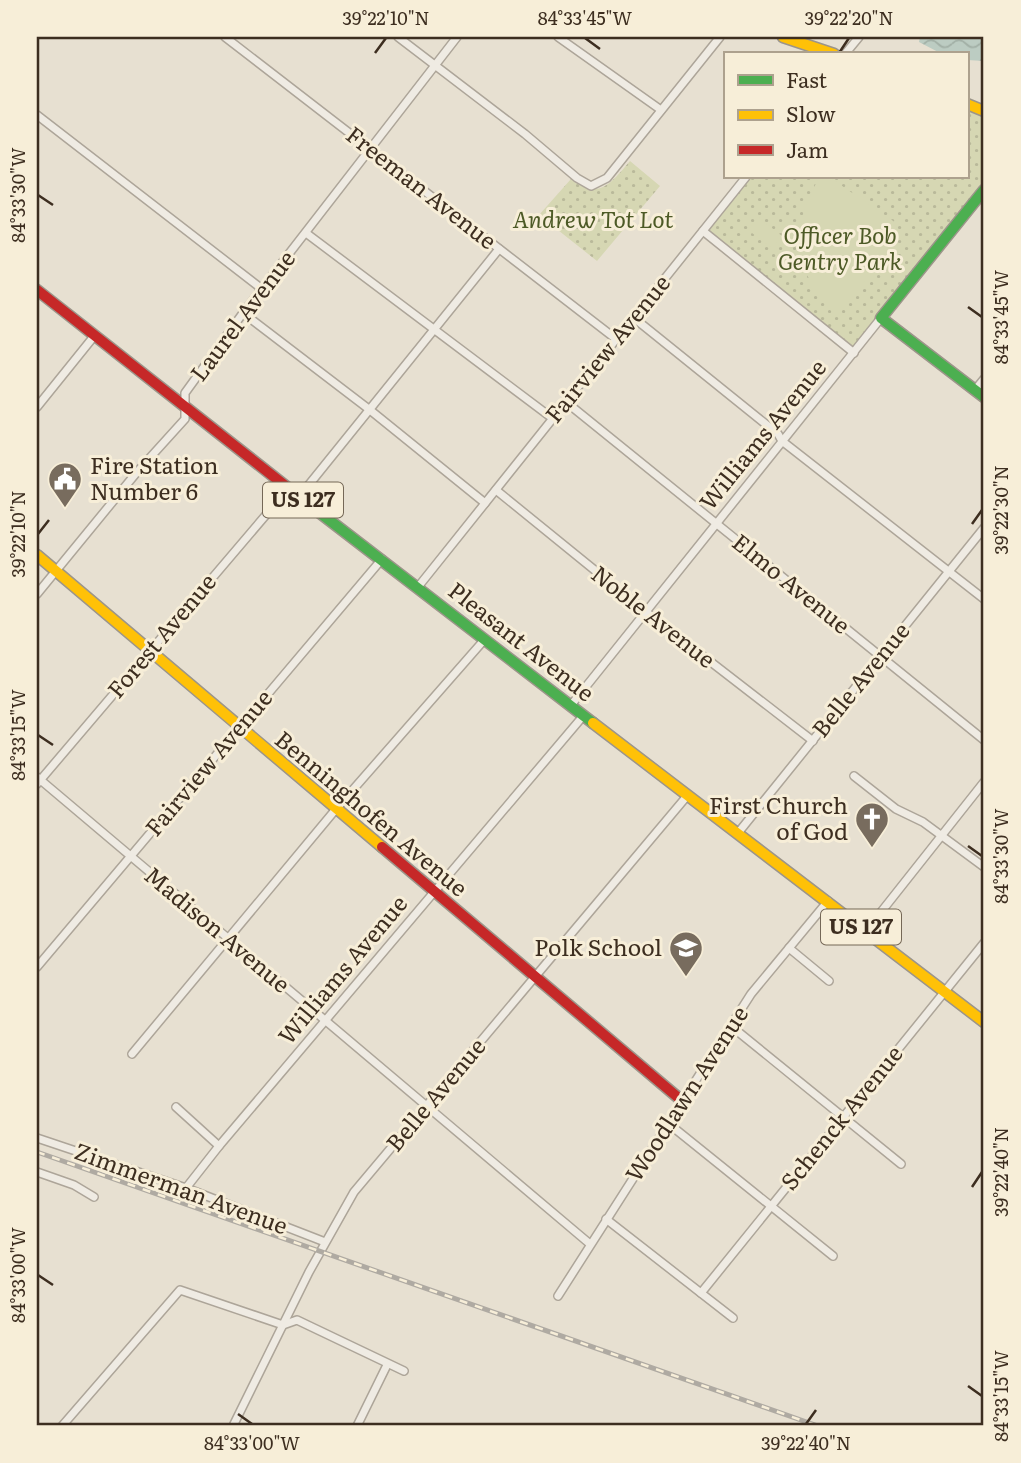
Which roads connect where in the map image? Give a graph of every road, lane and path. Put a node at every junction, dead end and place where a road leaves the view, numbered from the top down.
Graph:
1 (225, 37) edge
2 (398, 37) edge
3 (457, 37) edge
4 (558, 37) edge
5 (720, 37) edge
6 (783, 37) edge
7 (859, 37) edge
8 (828, 52) edge
9 (847, 52) edge
10 (435, 65) junction
11 (661, 110) junction
12 (37, 115) edge
13 (371, 149) junction
14 (745, 178) edge
15 (984, 190) edge
16 (703, 231) junction
17 (306, 233) junction
18 (499, 249) junction
19 (262, 289) junction
20 (37, 290) edge
21 (243, 313) junction
22 (634, 317) junction
23 (881, 318) junction
24 (435, 331) junction
25 (95, 335) junction
26 (617, 339) junction
27 (854, 352) junction
28 (984, 379) edge
29 (975, 390) junction
30 (984, 397) edge
31 (566, 402) junction
32 (37, 407) edge
33 (185, 407) junction
34 (370, 410) junction
35 (552, 418) junction
36 (782, 441) junction
37 (288, 489) junction
38 (496, 490) junction
39 (299, 497) junction
40 (485, 503) junction
41 (715, 523) junction
42 (984, 528) edge
43 (37, 555) edge
44 (382, 559) junction
45 (56, 571) junction
46 (949, 572) junction
47 (418, 587) junction
48 (37, 594) edge
49 (984, 599) edge
50 (645, 611) junction
51 (485, 639) junction
52 (149, 651) junction
53 (880, 656) junction
54 (572, 704) junction
55 (584, 715) junction
56 (239, 727) junction
57 (984, 740) edge
58 (813, 741) junction
59 (854, 776) dead end
60 (38, 780) edge
61 (984, 782) edge
62 (687, 796) junction
63 (337, 809) junction
64 (738, 833) junction
65 (942, 836) junction
66 (130, 856) junction
67 (984, 867) edge
68 (434, 893) junction
69 (828, 901) junction
70 (866, 931) junction
71 (229, 939) junction
72 (984, 943) edge
73 (789, 948) junction
74 (37, 967) edge
75 (536, 978) junction
76 (830, 981) dead end
77 (945, 991) junction
78 (325, 1021) junction
79 (984, 1022) edge
80 (731, 1026) junction
81 (132, 1054) dead end
82 (681, 1100) junction
83 (176, 1107) dead end
84 (426, 1107) junction
85 (842, 1118) junction
86 (668, 1124) junction
87 (37, 1138) edge
88 (219, 1146) junction
89 (901, 1164) dead end
90 (37, 1172) edge
91 (186, 1188) junction
92 (94, 1196) dead end
93 (771, 1206) junction
94 (606, 1219) junction
95 (325, 1242) junction
96 (590, 1244) junction
97 (833, 1256) dead end
98 (701, 1293) junction
99 (558, 1296) dead end
100 (733, 1318) dead end
101 (283, 1325) junction
102 (387, 1365) junction
103 (404, 1371) dead end
104 (62, 1426) edge
105 (233, 1426) edge
106 (357, 1426) edge

1 - 13 street, Freeman Avenue
2 - 10 street
3 - 10 street, Laurel Avenue
4 - 11 street
5 - 11 street
6 - 8 street
7 - 9 street
10 - 11 street
10 - 13 street, Laurel Avenue
12 - 19 street
13 - 17 street, Laurel Avenue
13 - 18 street, Freeman Avenue
14 - 16 street, Fairview Avenue
15 - 23 street, Williams Avenue
16 - 22 street, Fairview Avenue
16 - 27 street
17 - 19 street, Laurel Avenue
17 - 24 street
18 - 24 street
18 - 26 street, Freeman Avenue
19 - 21 street, Laurel Avenue
20 - 25 street, Pleasant Avenue / US 127
21 - 33 street, Laurel Avenue
21 - 34 street
22 - 26 street, Fairview Avenue
22 - 36 street
23 - 27 street, Williams Avenue
23 - 29 street
24 - 34 street
24 - 35 street
25 - 32 street
25 - 33 street, Pleasant Avenue / US 127
26 - 31 street, Fairview Avenue
27 - 36 street, Williams Avenue
28 - 29 street
29 - 30 street
31 - 35 street, Fairview Avenue
31 - 41 street, Elmo Avenue
33 - 37 street, Pleasant Avenue / US 127
33 - 45 street, Laurel Avenue
34 - 39 street
34 - 40 street
35 - 38 street, Fairview Avenue
36 - 41 street, Williams Avenue
36 - 46 street
37 - 39 street, Pleasant Avenue / US 127
37 - 52 street, Forest Avenue
38 - 40 street, Fairview Avenue
38 - 50 street, Noble Avenue
39 - 44 street, Pleasant Avenue / US 127
40 - 47 street, Fairview Avenue
41 - 50 street, Williams Avenue
41 - 53 street, Elmo Avenue
42 - 46 street, Belle Avenue
43 - 45 street, Benninghofen Avenue
44 - 47 street, Pleasant Avenue / US 127
44 - 56 street, Fairview Avenue
45 - 48 street, Laurel Avenue
45 - 52 street, Benninghofen Avenue
46 - 49 street
46 - 53 street, Belle Avenue
47 - 51 street, Pleasant Avenue / US 127
50 - 54 street, Williams Avenue
50 - 58 street, Noble Avenue
51 - 54 street, Pleasant Avenue / US 127
51 - 63 street
52 - 56 street, Benninghofen Avenue
52 - 60 street, Forest Avenue
53 - 57 street, Elmo Avenue
53 - 58 street, Belle Avenue
54 - 55 street, Pleasant Avenue / US 127
55 - 62 street, Pleasant Avenue / US 127
55 - 68 street, Williams Avenue
56 - 63 street, Benninghofen Avenue
56 - 66 street, Fairview Avenue
58 - 64 street, Belle Avenue
59 - 65 street
60 - 66 street, Madison Avenue
61 - 65 street
62 - 64 street, Pleasant Avenue / US 127
62 - 75 street, Belle Avenue
63 - 68 street, Benninghofen Avenue
63 - 71 street
64 - 69 street, Pleasant Avenue / US 127
65 - 67 street
65 - 70 street
66 - 71 street, Madison Avenue
66 - 74 street, Fairview Avenue
68 - 75 street, Benninghofen Avenue
68 - 78 street, Williams Avenue
69 - 70 street, Pleasant Avenue / US 127
69 - 73 street, Woodlawn Avenue
70 - 77 street, Pleasant Avenue / US 127
71 - 78 street, Madison Avenue
71 - 81 street
72 - 77 street, Schenck Avenue
73 - 76 street
73 - 80 street, Woodlawn Avenue
75 - 82 street, Benninghofen Avenue
75 - 84 street, Belle Avenue
77 - 79 street, Pleasant Avenue / US 127
77 - 85 street, Schenck Avenue
78 - 84 street, Madison Avenue
78 - 88 street, Williams Avenue
80 - 82 street, Woodlawn Avenue
80 - 85 street
82 - 86 street, Woodlawn Avenue
83 - 88 street
84 - 95 street, Belle Avenue
84 - 96 street, Madison Avenue
85 - 89 street
85 - 93 street, Schenck Avenue
86 - 93 street
86 - 94 street, Woodlawn Avenue
87 - 91 street, Zimmerman Avenue
88 - 91 street, Williams Avenue
90 - 92 street, Zimmerman Avenue
91 - 95 street, Zimmerman Avenue
93 - 97 street
93 - 98 street, Schenck Avenue
94 - 96 street, Woodlawn Avenue
94 - 98 street
95 - 101 street, Belle Avenue
96 - 99 street, Woodlawn Avenue
98 - 100 street
101 - 102 street
101 - 104 street
101 - 105 street, Belle Avenue
102 - 103 street
102 - 106 street

